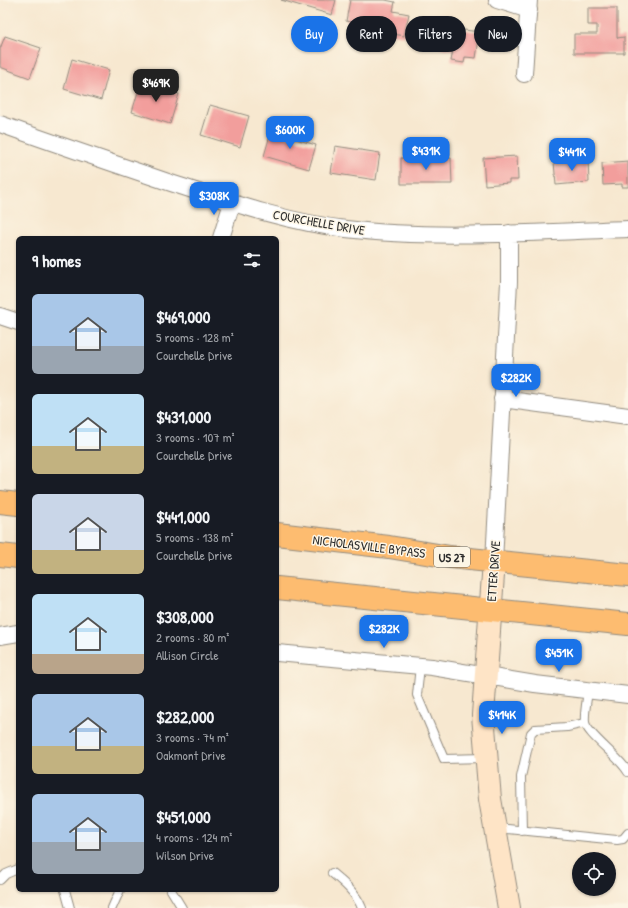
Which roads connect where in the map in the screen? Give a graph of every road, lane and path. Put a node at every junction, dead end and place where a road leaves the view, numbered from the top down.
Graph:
1 (497, 0) edge
2 (529, 5) edge
3 (524, 74) dead end
4 (0, 124) edge
5 (232, 203) junction
6 (628, 229) edge
7 (509, 233) junction
8 (222, 236) edge
9 (0, 316) edge
10 (16, 321) edge
11 (502, 399) junction
12 (628, 416) edge
13 (0, 502) edge
14 (16, 504) edge
15 (279, 534) edge
16 (0, 555) edge
17 (16, 557) edge
18 (494, 561) junction
19 (628, 575) edge
20 (279, 588) edge
21 (490, 609) junction
22 (628, 624) edge
23 (16, 633) edge
24 (0, 636) edge
25 (279, 653) edge
26 (420, 666) junction
27 (487, 677) junction
28 (588, 691) junction
29 (628, 695) edge
30 (585, 723) junction
31 (487, 758) junction
32 (628, 772) edge
33 (495, 828) junction
34 (522, 831) junction
35 (628, 833) edge
36 (16, 870) edge
37 (332, 873) dead end
38 (0, 880) edge
39 (66, 892) edge
40 (119, 892) edge
41 (172, 892) edge
42 (70, 908) edge
43 (112, 908) edge
44 (182, 908) edge
45 (362, 908) edge
46 (509, 908) edge

1 - 2 street
2 - 3 street
4 - 5 street, COURCHELLE DRIVE
5 - 7 street, COURCHELLE DRIVE
5 - 8 street
6 - 7 street, COURCHELLE DRIVE
7 - 11 street, ETTER DRIVE
9 - 10 street
11 - 12 street
11 - 18 street, ETTER DRIVE
13 - 14 highway
15 - 18 highway, NICHOLASVILLE BYPASS / US 27
16 - 17 highway
18 - 19 highway, NICHOLASVILLE BYPASS / US 27
18 - 21 street, ETTER DRIVE
20 - 21 highway
21 - 22 highway
21 - 27 street, ETTER DRIVE
23 - 24 street
25 - 26 street
26 - 27 street
26 - 31 lane
27 - 28 street
27 - 31 street, ETTER DRIVE
28 - 29 street
28 - 30 lane
30 - 32 lane
30 - 34 lane
31 - 33 street, ETTER DRIVE
33 - 34 lane
33 - 46 street, ETTER DRIVE
34 - 35 lane
36 - 38 lane
37 - 45 lane
39 - 42 lane
40 - 43 lane
41 - 44 lane

